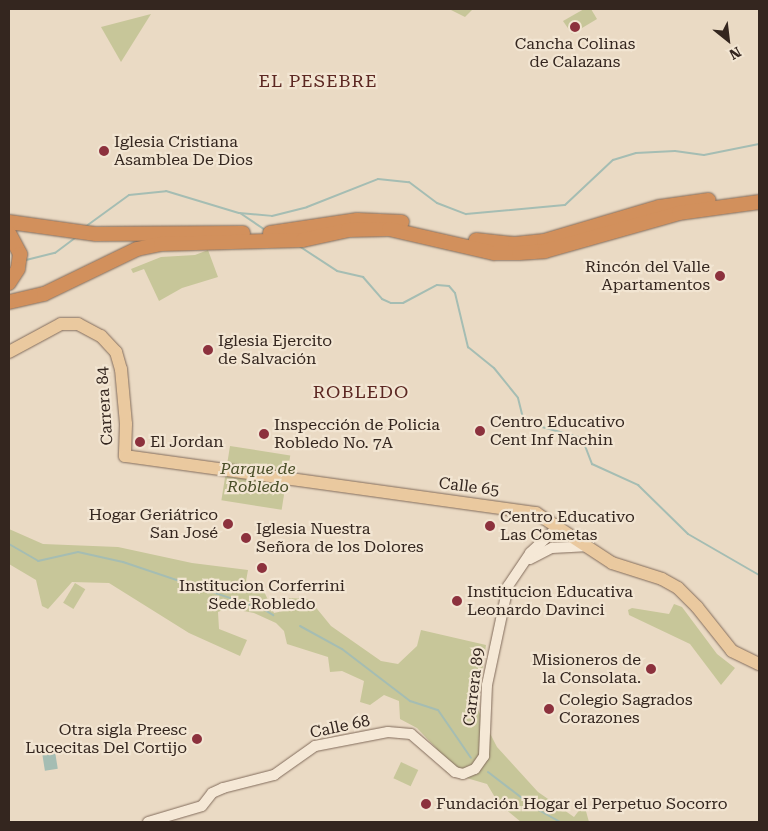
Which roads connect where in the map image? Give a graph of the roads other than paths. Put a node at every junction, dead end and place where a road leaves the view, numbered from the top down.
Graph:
1 (759, 194) edge
2 (759, 202) edge
3 (9, 222) edge
4 (9, 233) edge
5 (285, 235) junction
6 (9, 283) edge
7 (58, 288) junction
8 (9, 296) edge
9 (9, 302) edge
10 (9, 352) edge
11 (124, 456) joint
12 (556, 529) junction
13 (585, 546) junction
14 (519, 567) junction
15 (759, 664) edge
16 (438, 761) joint
17 (148, 822) edge

1 - 5 highway
2 - 5 highway
3 - 5 highway
4 - 6 highway
5 - 7 highway
7 - 8 highway
7 - 9 highway
10 - 11 main road, Carrera 84
11 - 12 main road, Calle 65
12 - 13 main road, Calle 65
12 - 14 street, Carrera 89
13 - 14 street
13 - 15 main road, Calle 65
14 - 16 street, Carrera 89
16 - 17 street, Calle 68

